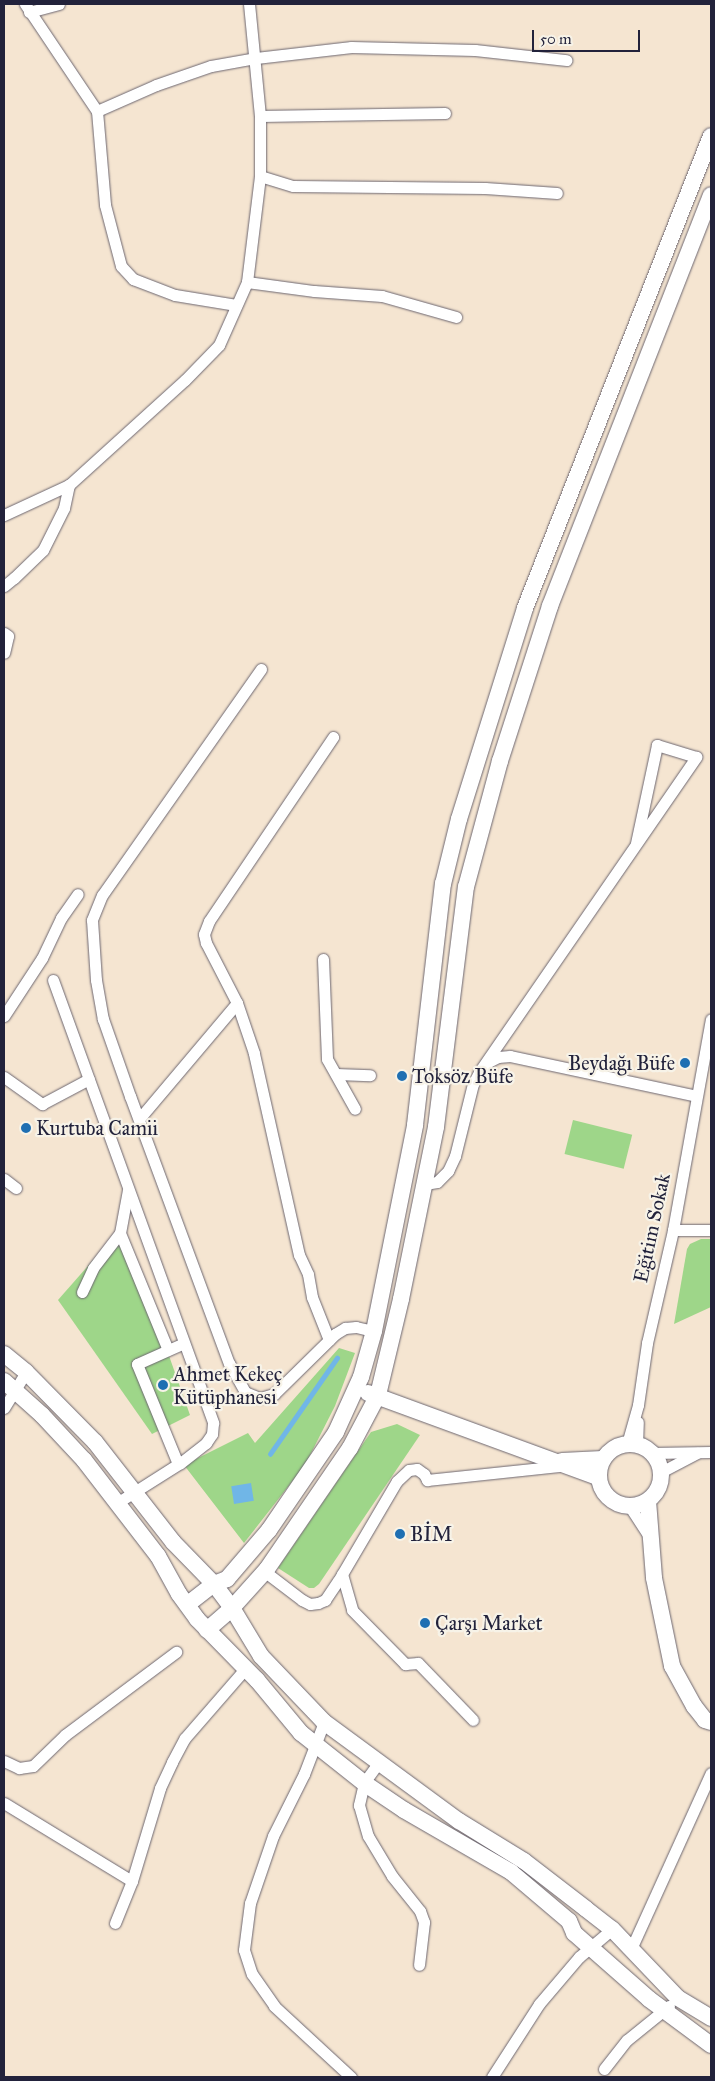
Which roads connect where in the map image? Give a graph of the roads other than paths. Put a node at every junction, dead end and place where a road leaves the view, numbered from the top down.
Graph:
1 (59, 4) edge
2 (249, 4) edge
3 (27, 8) edge
4 (256, 58) junction
5 (566, 60) dead end
6 (98, 111) junction
7 (445, 113) dead end
8 (260, 116) junction
9 (711, 136) edge
10 (260, 176) junction
11 (557, 193) dead end
12 (711, 195) edge
13 (247, 282) junction
14 (236, 305) junction
15 (456, 317) dead end
16 (69, 485) junction
17 (4, 515) edge
18 (4, 586) edge
19 (4, 633) edge
20 (4, 653) edge
21 (261, 668) dead end
22 (333, 737) dead end
23 (636, 843) junction
24 (78, 894) dead end
25 (323, 959) dead end
26 (53, 980) dead end
27 (237, 1003) junction
28 (4, 1016) edge
29 (711, 1019) edge
30 (479, 1072) junction
31 (336, 1074) junction
32 (370, 1076) dead end
33 (4, 1077) edge
34 (89, 1079) junction
35 (696, 1096) junction
36 (355, 1109) dead end
37 (139, 1119) junction
38 (4, 1179) edge
39 (424, 1184) junction
40 (16, 1188) dead end
41 (128, 1188) junction
42 (673, 1230) junction
43 (711, 1230) edge
44 (120, 1233) junction
45 (82, 1292) dead end
46 (374, 1331) junction
47 (329, 1340) junction
48 (184, 1343) junction
49 (168, 1350) junction
50 (4, 1354) edge
51 (26, 1372) junction
52 (9, 1386) edge
53 (356, 1389) junction
54 (378, 1395) junction
55 (4, 1408) edge
56 (639, 1447) junction
57 (699, 1452) junction
58 (711, 1452) edge
59 (603, 1459) junction
60 (561, 1463) junction
61 (178, 1464) junction
62 (661, 1472) junction
63 (598, 1477) junction
64 (135, 1491) junction
65 (648, 1501) junction
66 (116, 1503) junction
67 (630, 1507) junction
68 (651, 1539) junction
69 (264, 1572) junction
70 (342, 1574) junction
71 (214, 1584) junction
72 (188, 1604) junction
73 (232, 1608) junction
74 (207, 1630) junction
75 (176, 1652) dead end
76 (245, 1669) junction
77 (473, 1720) dead end
78 (324, 1722) junction
79 (711, 1722) edge
80 (316, 1746) junction
81 (4, 1761) edge
82 (378, 1762) junction
83 (711, 1773) edge
84 (364, 1783) junction
85 (4, 1803) edge
86 (132, 1881) junction
87 (115, 1923) dead end
88 (612, 1929) junction
89 (590, 1946) junction
90 (631, 1948) junction
91 (419, 1965) dead end
92 (678, 1998) junction
93 (663, 2010) junction
94 (711, 2017) edge
95 (711, 2045) edge
96 (604, 2069) dead end
97 (351, 2077) edge
98 (492, 2077) edge

1 - 3 street
2 - 4 street
3 - 6 street
4 - 5 street
4 - 6 street
4 - 8 street
6 - 14 street
7 - 8 street
8 - 10 street
9 - 46 main road
10 - 11 street
10 - 13 street
12 - 39 main road
13 - 14 street
13 - 15 street
14 - 16 street
16 - 17 street
16 - 18 street
19 - 20 street
21 - 37 street
22 - 27 street
23 - 23 street
23 - 30 street
24 - 28 street
25 - 31 street
26 - 34 street
27 - 37 street
27 - 47 street
29 - 35 street, Eğitim Sokak
30 - 35 street
30 - 39 street
31 - 32 street
31 - 36 street
33 - 34 street
34 - 41 street
35 - 42 street, Eğitim Sokak
37 - 47 street
38 - 40 street
39 - 54 main road
41 - 44 street
41 - 48 street
42 - 43 street
42 - 56 street, Eğitim Sokak
44 - 45 street
44 - 49 street
46 - 47 street
46 - 53 main road
48 - 49 street
48 - 61 street
49 - 61 street
50 - 51 main road
51 - 52 street
51 - 64 main road
52 - 55 street
52 - 66 main road
53 - 54 main road
53 - 71 main road
54 - 60 main road
54 - 69 main road
56 - 57 street
56 - 59 main road
56 - 62 main road
57 - 58 street
57 - 62 street
59 - 60 main road
59 - 63 main road
60 - 63 main road
60 - 70 street
61 - 64 street
62 - 65 main road
63 - 67 main road
64 - 66 street
64 - 71 main road
65 - 67 main road
65 - 68 main road
66 - 72 main road
67 - 68 street
68 - 79 main road
69 - 70 street
69 - 73 main road
70 - 77 street
71 - 72 main road
71 - 73 main road
72 - 74 main road
73 - 74 main road
73 - 78 main road
74 - 76 main road
75 - 81 street
76 - 80 main road
76 - 86 street
78 - 80 street
78 - 82 main road
80 - 84 main road
80 - 97 street
82 - 84 street
82 - 88 main road
83 - 90 street
84 - 89 main road
84 - 91 street
85 - 86 street
86 - 87 street
88 - 89 street
88 - 90 main road
89 - 93 main road
89 - 98 street
90 - 92 main road
92 - 93 street
92 - 94 main road
93 - 95 main road
93 - 96 street

